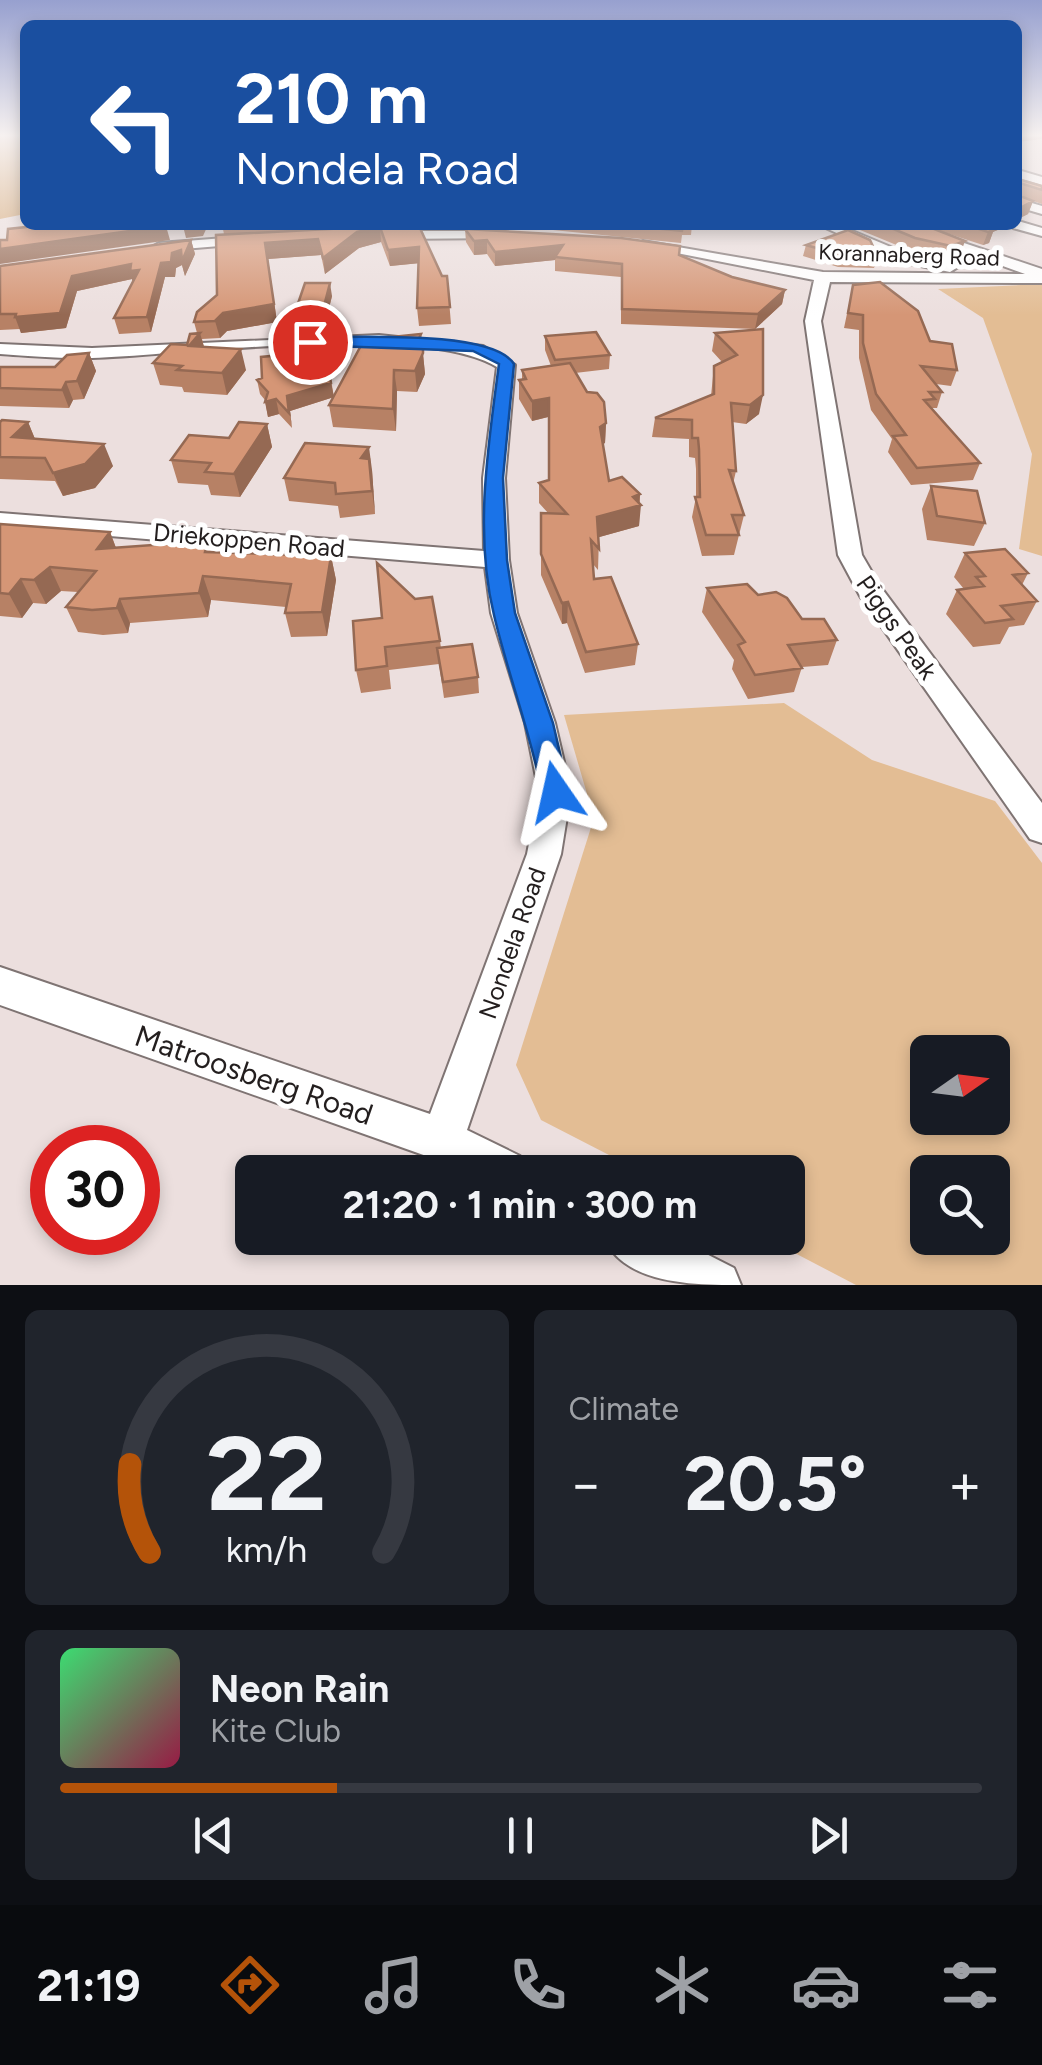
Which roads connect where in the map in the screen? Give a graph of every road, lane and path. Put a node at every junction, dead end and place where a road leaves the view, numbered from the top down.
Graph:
1 (838, 230) edge
2 (910, 230) edge
3 (380, 235) edge
4 (525, 236) edge
5 (276, 238) edge
6 (622, 243) edge
7 (144, 248) edge
8 (1042, 276) edge
9 (822, 277) junction
10 (1005, 281) junction
11 (0, 350) edge
12 (0, 520) edge
13 (497, 560) junction
14 (1042, 828) edge
15 (0, 986) edge
16 (442, 1140) junction
17 (471, 1155) edge
18 (660, 1255) edge
19 (717, 1285) edge

1 - 10 street
2 - 8 street
3 - 4 street
5 - 7 street
6 - 9 street, Korannaberg Road
8 - 10 street, Korannaberg Road
9 - 10 street, Korannaberg Road
9 - 14 street, Piggs Peak
11 - 13 street, Nondela Road
12 - 13 street, Driekoppen Road
13 - 16 street, Nondela Road
15 - 16 street, Matroosberg Road
16 - 17 street, Matroosberg Road
18 - 19 street

